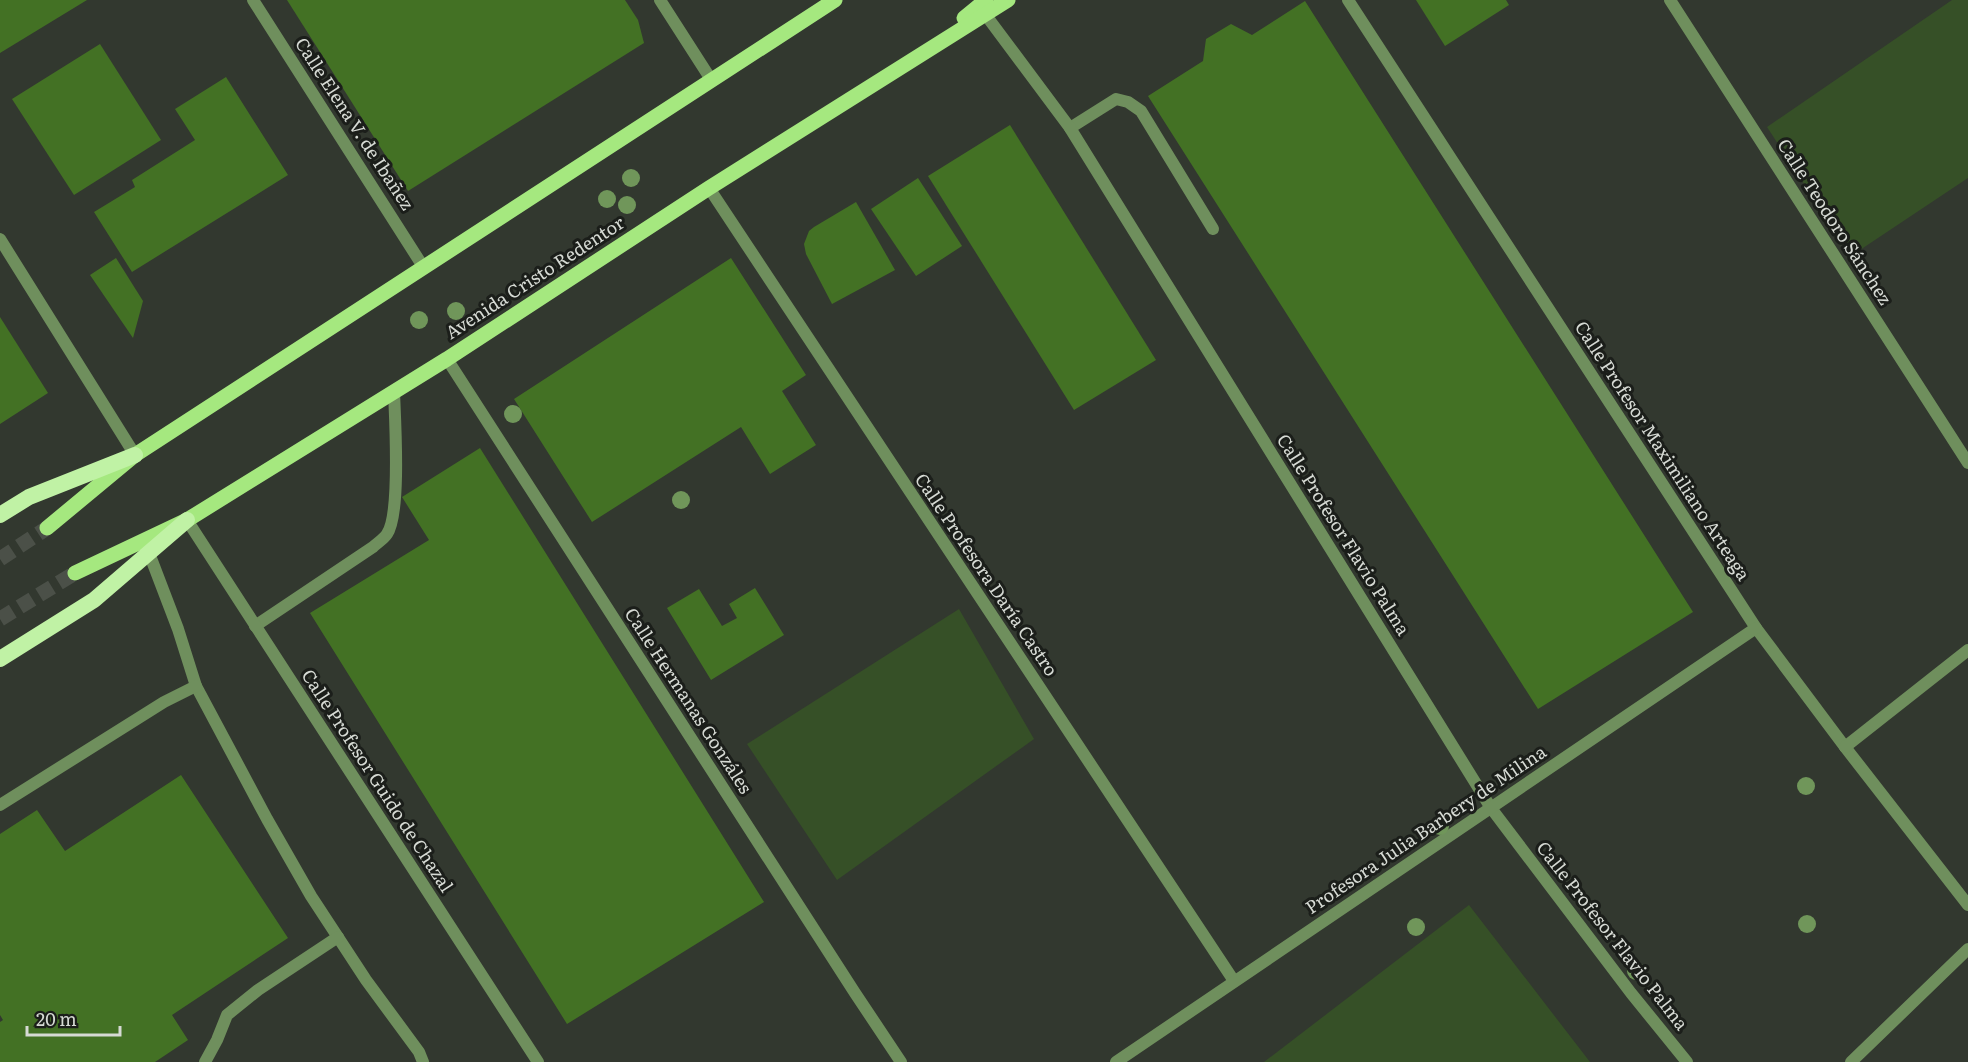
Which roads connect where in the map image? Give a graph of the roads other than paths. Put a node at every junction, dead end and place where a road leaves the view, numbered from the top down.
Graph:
1 (253, 0) edge
2 (660, 0) edge
3 (835, 0) edge
4 (1008, 0) edge
5 (1348, 0) edge
6 (1670, 0) edge
7 (986, 7) edge
8 (712, 81) junction
9 (1070, 128) junction
10 (709, 188) junction
11 (1213, 229) dead end
12 (0, 239) edge
13 (424, 268) junction
14 (447, 359) junction
15 (394, 392) junction
16 (135, 456) junction
17 (1968, 463) edge
18 (0, 515) edge
19 (187, 520) junction
20 (48, 528) tunnel mouth
21 (149, 553) junction
22 (75, 573) tunnel mouth
23 (255, 626) junction
24 (1756, 628) junction
25 (1968, 650) edge
26 (0, 659) edge
27 (196, 686) junction
28 (1845, 747) junction
29 (0, 805) edge
30 (1491, 808) junction
31 (1968, 905) edge
32 (338, 937) junction
33 (1968, 949) edge
34 (1234, 981) junction
35 (205, 1062) edge
36 (423, 1062) edge
37 (538, 1062) edge
38 (901, 1062) edge
39 (1116, 1062) edge
40 (1687, 1062) edge
41 (1851, 1062) edge

1 - 13 street, Calle Elena V. de Ibañez
2 - 8 street
3 - 8 main road
4 - 7 main road, Avenida Cristo Redentor
5 - 24 street, Calle Profesor Maximiliano Arteaga
6 - 17 street, Calle Teodoro Sánchez
7 - 9 street, Calle Profesor Flavio Palma
7 - 10 main road, Avenida Cristo Redentor
8 - 13 main road
9 - 11 street
9 - 30 street, Calle Profesor Flavio Palma
10 - 14 main road, Avenida Cristo Redentor
10 - 34 street, Calle Profesora Daría Castro
12 - 16 street
13 - 16 main road
14 - 15 main road, Avenida Cristo Redentor
14 - 38 street, Calle Hermanas Gonzáles
15 - 19 main road, Avenida Cristo Redentor
15 - 23 street
16 - 18 highway
16 - 20 main road
19 - 21 highway
19 - 22 main road, Avenida Cristo Redentor
19 - 23 street, Calle Profesor Guido de Chazal
21 - 26 highway
21 - 27 street
23 - 37 street, Calle Profesor Guido de Chazal
24 - 28 street, Calle Profesor Maximiliano Arteaga
24 - 30 street, Profesora Julia Barbery de Milina
25 - 28 street
27 - 29 street
27 - 32 street
28 - 31 street, Calle Profesor Maximiliano Arteaga
30 - 34 street, Profesora Julia Barbery de Milina
30 - 40 street, Calle Profesor Flavio Palma
32 - 35 street
32 - 36 street
33 - 41 street
34 - 39 street, Profesora Julia Barbery de Milina

